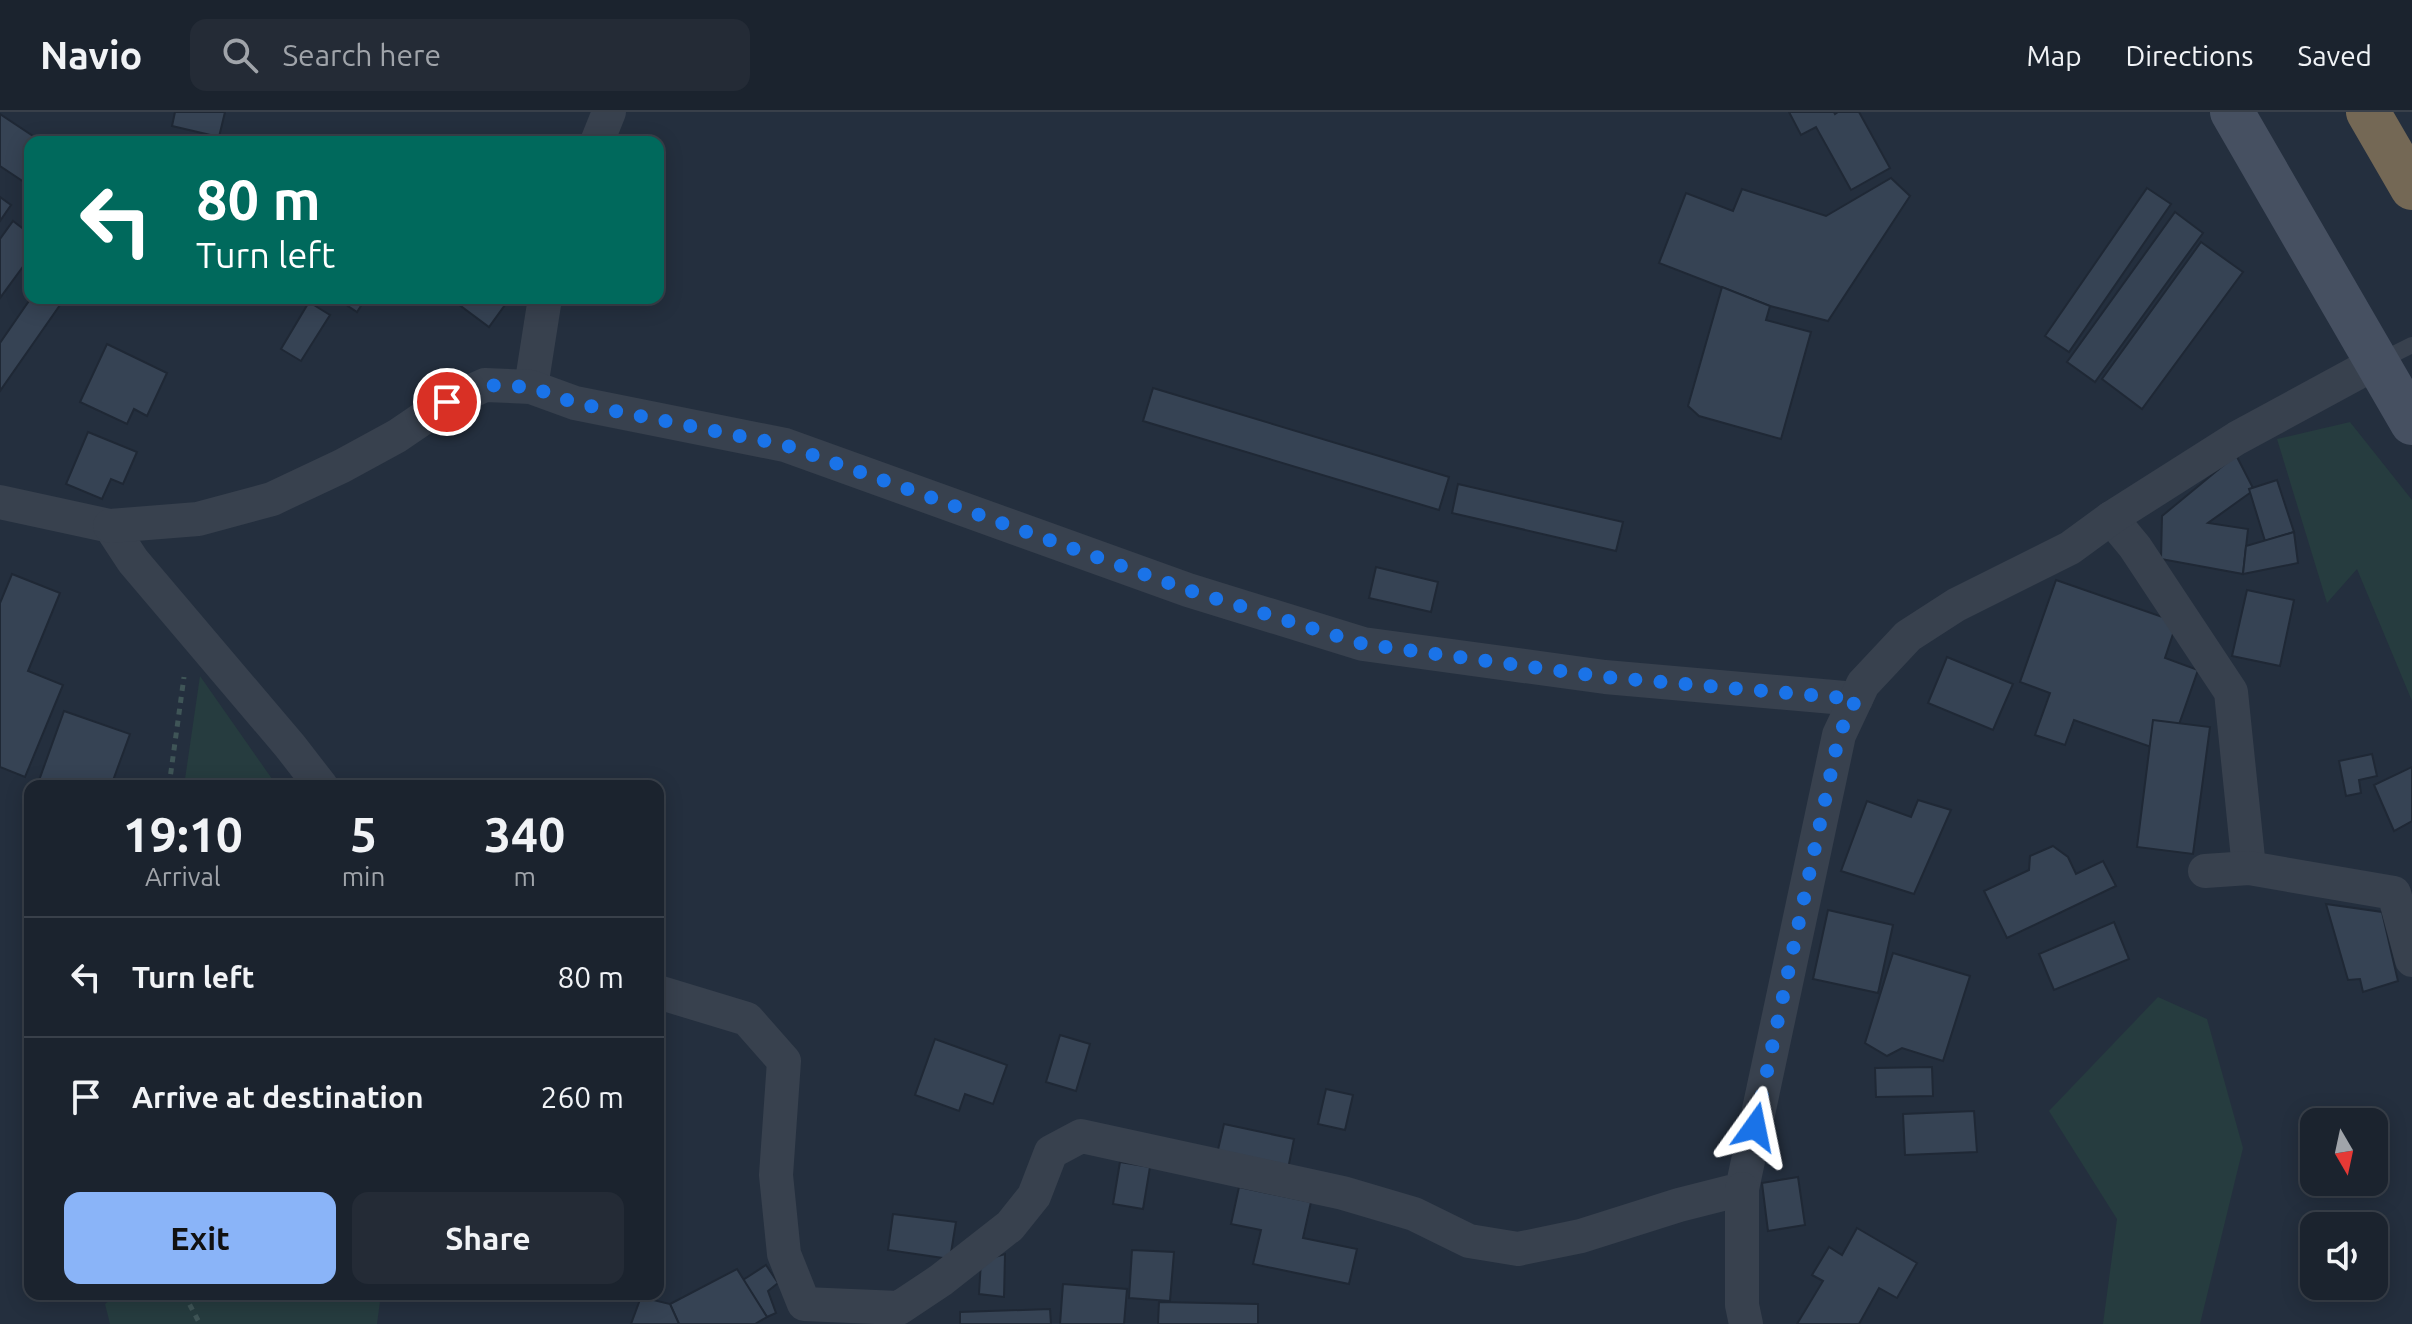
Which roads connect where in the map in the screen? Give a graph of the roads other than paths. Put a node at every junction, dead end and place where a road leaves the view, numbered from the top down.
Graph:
1 (609, 112) edge
2 (2232, 112) edge
3 (2368, 112) edge
4 (599, 136) edge
5 (2412, 188) edge
6 (544, 304) edge
7 (2394, 354) edge
8 (531, 387) junction
9 (2412, 423) edge
10 (0, 502) edge
11 (2111, 518) junction
12 (110, 526) junction
13 (1856, 699) junction
14 (316, 780) edge
15 (2249, 868) junction
16 (2205, 871) dead end
17 (2412, 960) edge
18 (664, 994) edge
19 (1742, 1189) junction
20 (1746, 1324) edge

1 - 4 street
2 - 7 street
3 - 5 highway
6 - 8 street
7 - 9 street
7 - 11 street
8 - 12 street
8 - 13 street
10 - 12 street
11 - 13 street
11 - 15 street
12 - 14 street
13 - 19 street
15 - 16 street
15 - 17 street
18 - 19 street
19 - 20 street

